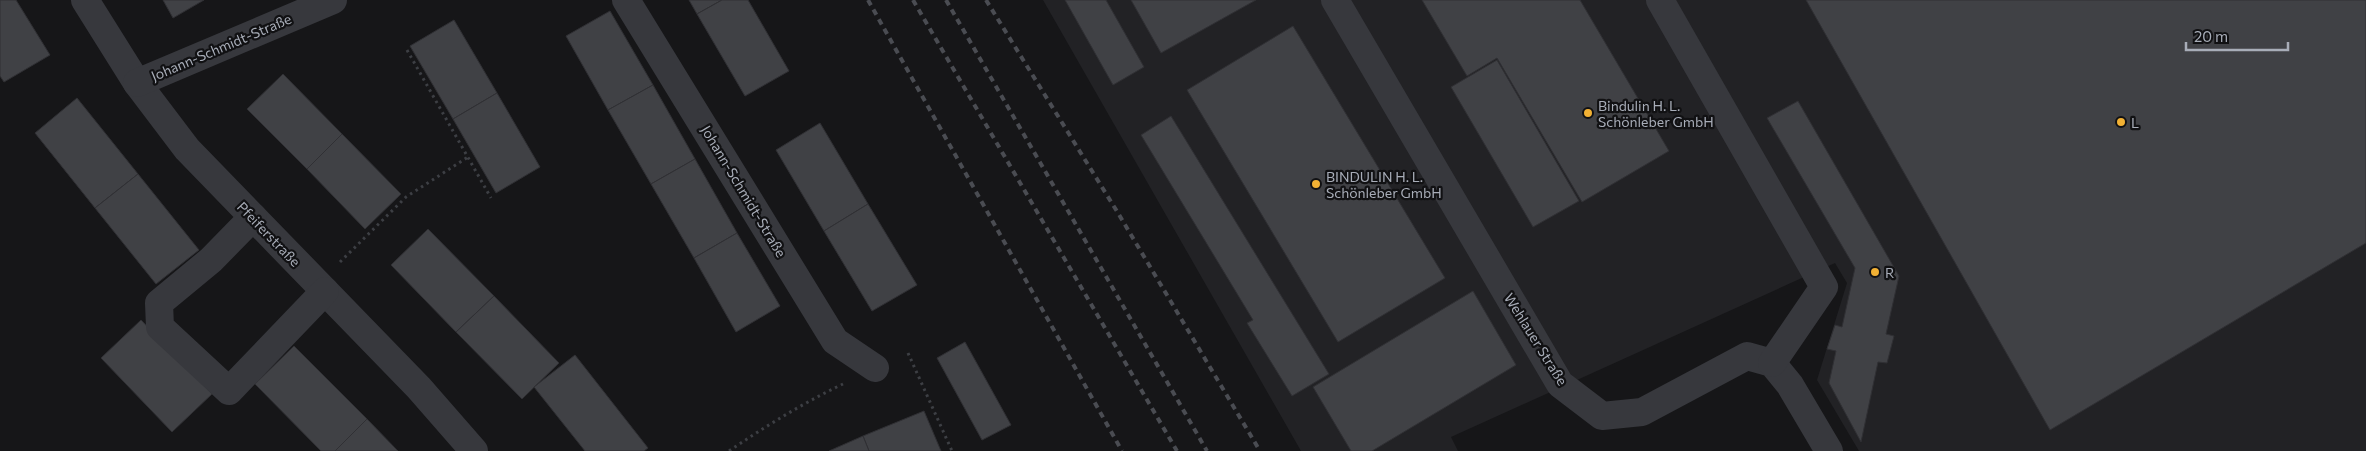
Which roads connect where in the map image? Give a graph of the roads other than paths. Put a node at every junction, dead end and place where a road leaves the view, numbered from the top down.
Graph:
1 (85, 0) edge
2 (333, 0) edge
3 (626, 0) edge
4 (1335, 0) edge
5 (1660, 0) edge
6 (137, 83) junction
7 (253, 217) junction
8 (322, 288) junction
9 (1772, 363) junction
10 (876, 368) road end
11 (474, 451) edge
12 (1829, 451) edge

1 - 6 street, Pfeiferstraße
2 - 6 street, Johann-Schmidt-Straße
3 - 10 street, Johann-Schmidt-Straße
4 - 9 street, Wehlauer Straße
5 - 9 street
6 - 7 street, Pfeiferstraße
7 - 8 street, Pfeiferstraße
7 - 8 street
8 - 11 street, Pfeiferstraße
9 - 12 street

